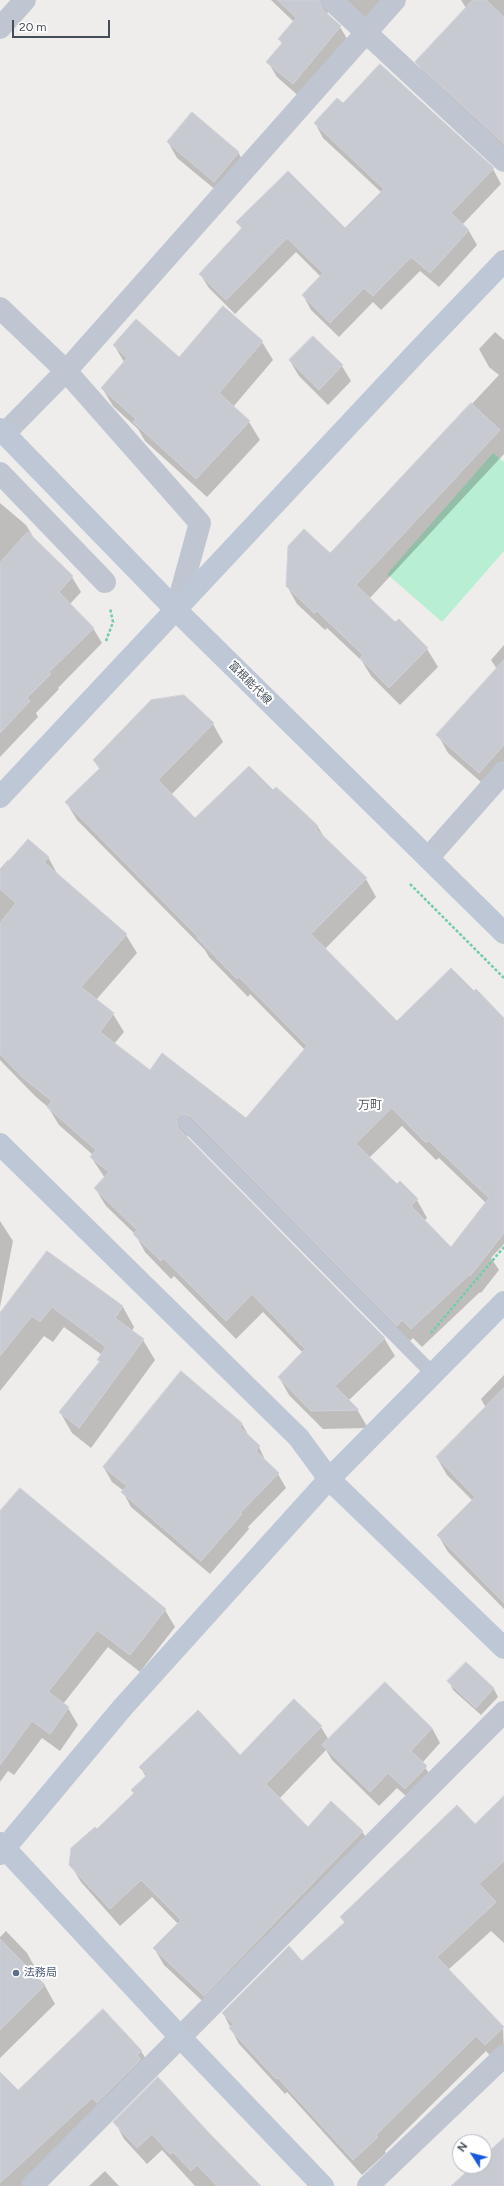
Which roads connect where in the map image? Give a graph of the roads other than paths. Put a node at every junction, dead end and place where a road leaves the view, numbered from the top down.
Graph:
1 (25, 0) edge
2 (331, 0) edge
3 (395, 0) edge
4 (0, 28) edge
5 (366, 33) junction
6 (504, 161) edge
7 (504, 262) edge
8 (0, 308) edge
9 (66, 372) junction
10 (3, 431) edge
11 (0, 473) edge
12 (105, 582) road end
13 (176, 610) junction
14 (504, 772) edge
15 (0, 797) edge
16 (428, 858) junction
17 (504, 933) edge
18 (184, 1122) dead end
19 (0, 1144) edge
20 (504, 1302) edge
21 (433, 1374) junction
22 (329, 1479) junction
23 (504, 1648) edge
24 (504, 1712) edge
25 (2, 1848) edge
26 (181, 2038) junction
27 (504, 2056) edge
28 (32, 2186) edge
29 (323, 2186) edge
30 (368, 2186) edge

1 - 4 street
2 - 5 street
3 - 5 street
5 - 6 street
5 - 9 street
7 - 13 street
8 - 9 street
9 - 10 street
9 - 13 street
10 - 13 street, 富根能代線
11 - 12 street
13 - 15 street
13 - 16 street, 富根能代線
14 - 16 street
16 - 17 street, 富根能代線
18 - 21 lane
19 - 22 street
20 - 21 street
21 - 22 street
22 - 23 street
22 - 25 street
24 - 26 street
25 - 26 street
26 - 28 street
26 - 29 street
27 - 30 street

